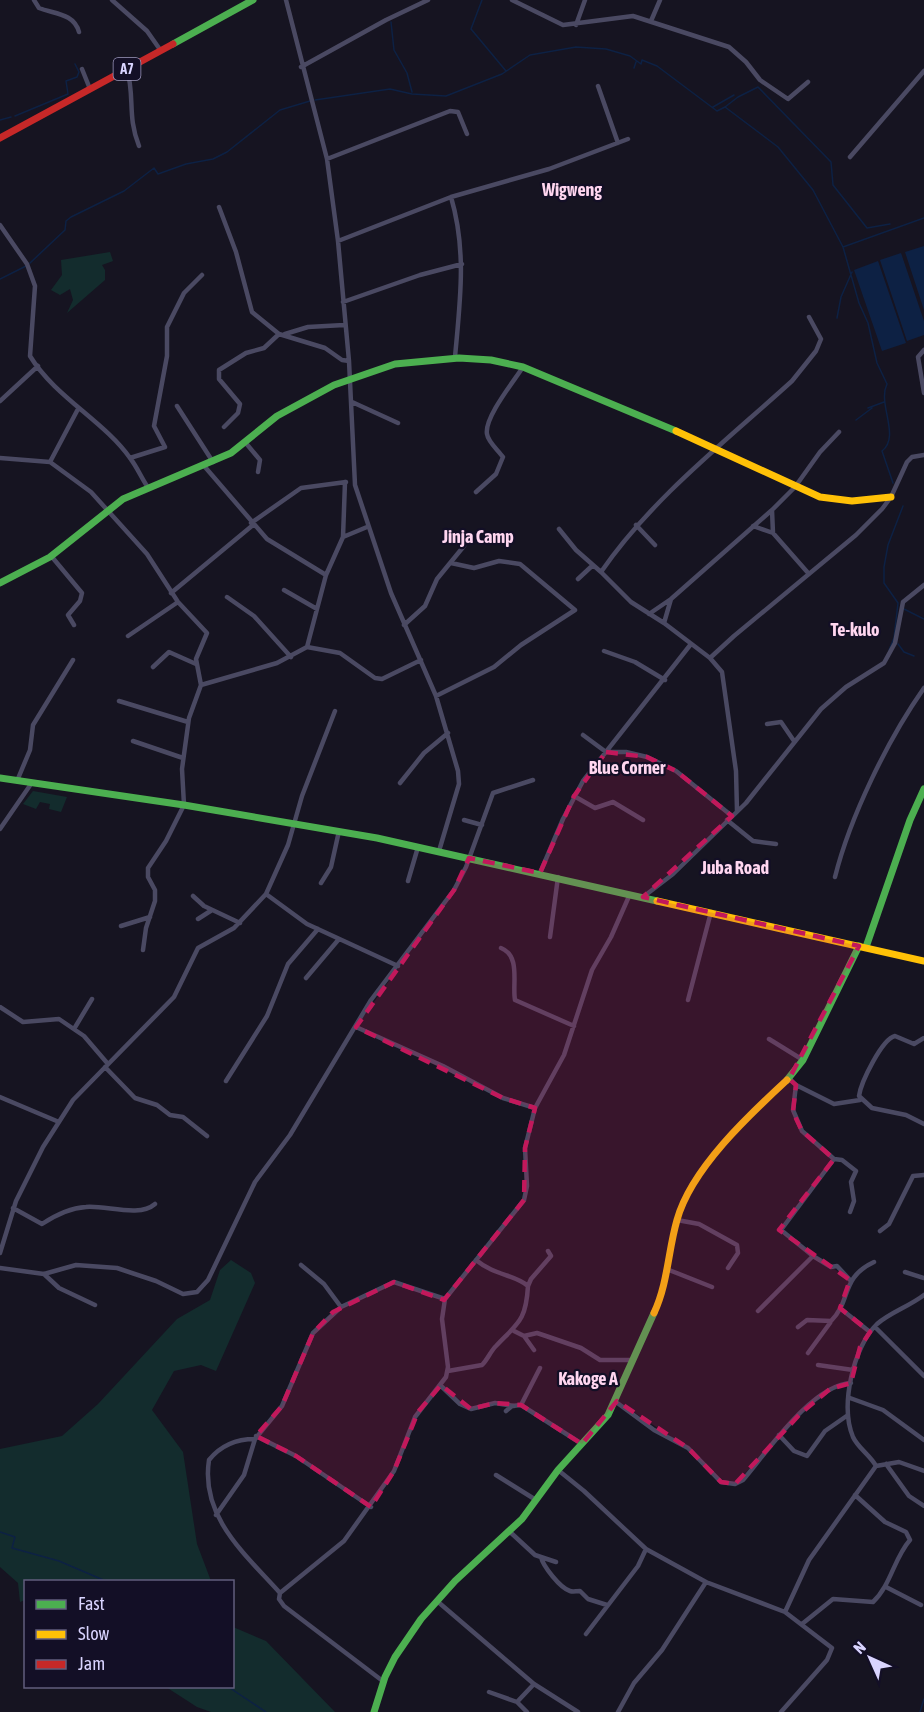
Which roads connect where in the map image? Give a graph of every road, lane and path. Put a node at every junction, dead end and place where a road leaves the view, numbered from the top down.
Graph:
1 (34, 0) edge
2 (112, 0) edge
3 (253, 0) edge
4 (286, 0) edge
5 (428, 0) edge
6 (512, 0) edge
7 (585, 0) edge
8 (660, 0) edge
9 (522, 2) edge
10 (651, 21) junction
11 (576, 25) junction
12 (79, 32) dead end
13 (161, 51) junction
14 (301, 67) junction
15 (127, 69) junction
16 (83, 70) dead end
17 (924, 71) edge
18 (808, 82) dead end
19 (598, 86) dead end
20 (90, 89) junction
21 (468, 134) dead end
22 (0, 138) edge
23 (628, 140) dead end
24 (618, 143) junction
25 (140, 146) dead end
26 (850, 157) dead end
27 (327, 159) junction
28 (451, 197) junction
29 (219, 207) dead end
30 (0, 225) edge
31 (338, 241) junction
32 (462, 264) junction
33 (202, 275) dead end
34 (343, 303) junction
35 (809, 317) dead end
36 (344, 325) junction
37 (282, 334) junction
38 (924, 350) edge
39 (455, 357) junction
40 (349, 361) junction
41 (38, 366) junction
42 (523, 367) junction
43 (350, 376) junction
44 (924, 393) edge
45 (0, 401) edge
46 (352, 402) junction
47 (177, 406) dead end
48 (78, 409) junction
49 (398, 423) dead end
50 (224, 427) dead end
51 (839, 432) dead end
52 (245, 442) junction
53 (718, 448) junction
54 (924, 455) edge
55 (0, 458) edge
56 (130, 458) junction
57 (50, 462) junction
58 (213, 462) junction
59 (205, 467) junction
60 (258, 472) dead end
61 (354, 480) junction
62 (345, 482) junction
63 (147, 486) junction
64 (795, 487) junction
65 (476, 492) dead end
66 (891, 497) junction
67 (108, 510) junction
68 (772, 510) junction
69 (252, 524) junction
70 (636, 525) junction
71 (753, 526) junction
72 (367, 527) junction
73 (559, 529) dead end
74 (773, 533) junction
75 (343, 537) junction
76 (459, 539) dead end
77 (655, 545) dead end
78 (52, 557) junction
79 (451, 563) junction
80 (593, 565) junction
81 (601, 572) junction
82 (809, 574) junction
83 (326, 575) junction
84 (578, 579) dead end
85 (0, 583) edge
86 (924, 585) edge
87 (284, 590) dead end
88 (171, 593) junction
89 (227, 597) dead end
90 (671, 599) junction
91 (178, 602) junction
92 (317, 609) junction
93 (649, 614) junction
94 (664, 623) junction
95 (404, 625) junction
96 (74, 626) dead end
97 (129, 636) dead end
98 (691, 644) junction
99 (307, 647) junction
100 (604, 651) dead end
101 (291, 657) junction
102 (710, 658) junction
103 (73, 660) dead end
104 (421, 660) junction
105 (196, 664) junction
106 (153, 667) dead end
107 (665, 680) junction
108 (201, 685) junction
109 (924, 688) edge
110 (436, 696) junction
111 (119, 701) dead end
112 (335, 711) dead end
113 (188, 722) junction
114 (766, 724) dead end
115 (448, 733) junction
116 (583, 735) dead end
117 (133, 741) dead end
118 (794, 741) junction
119 (606, 752) junction
120 (183, 758) junction
121 (0, 778) edge
122 (533, 780) dead end
123 (17, 781) junction
124 (400, 783) dead end
125 (31, 784) junction
126 (924, 789) edge
127 (574, 796) junction
128 (184, 805) junction
129 (737, 811) junction
130 (730, 818) junction
131 (464, 820) dead end
132 (643, 820) dead end
133 (296, 824) junction
134 (482, 825) junction
135 (0, 829) edge
136 (339, 831) junction
137 (776, 844) dead end
138 (418, 847) junction
139 (439, 851) junction
140 (469, 858) junction
141 (540, 873) junction
142 (558, 878) junction
143 (835, 878) dead end
144 (408, 881) dead end
145 (321, 883) dead end
146 (266, 894) junction
147 (630, 894) junction
148 (193, 896) dead end
149 (643, 897) junction
150 (212, 910) junction
151 (711, 912) junction
152 (150, 917) junction
153 (198, 919) dead end
154 (240, 923) junction
155 (121, 926) dead end
156 (318, 929) junction
157 (550, 937) dead end
158 (339, 939) junction
159 (863, 946) junction
160 (501, 948) dead end
161 (143, 950) dead end
162 (924, 961) edge
163 (398, 966) junction
164 (306, 978) dead end
165 (92, 999) dead end
166 (688, 1000) dead end
167 (0, 1007) edge
168 (574, 1026) junction
169 (356, 1027) junction
170 (74, 1029) junction
171 (769, 1038) dead end
172 (924, 1038) edge
173 (803, 1060) junction
174 (107, 1065) junction
175 (789, 1078) junction
176 (226, 1081) dead end
177 (796, 1085) junction
178 (0, 1097) edge
179 (860, 1100) junction
180 (535, 1108) junction
181 (59, 1122) junction
182 (924, 1124) edge
183 (207, 1136) dead end
184 (834, 1159) junction
185 (924, 1175) edge
186 (155, 1204) dead end
187 (13, 1208) junction
188 (850, 1212) dead end
189 (677, 1220) junction
190 (880, 1232) dead end
191 (548, 1251) dead end
192 (0, 1253) edge
193 (813, 1256) junction
194 (476, 1260) junction
195 (874, 1262) dead end
196 (301, 1265) dead end
197 (0, 1268) edge
198 (728, 1268) dead end
199 (669, 1270) junction
200 (905, 1272) dead end
201 (44, 1274) junction
202 (924, 1278) edge
203 (531, 1279) junction
204 (521, 1280) junction
205 (850, 1280) junction
206 (528, 1286) junction
207 (712, 1287) dead end
208 (924, 1295) edge
209 (445, 1299) junction
210 (95, 1305) dead end
211 (341, 1307) junction
212 (841, 1309) junction
213 (758, 1311) dead end
214 (830, 1323) junction
215 (798, 1327) dead end
216 (875, 1327) junction
217 (514, 1331) junction
218 (870, 1332) junction
219 (524, 1336) junction
220 (534, 1350) dead end
221 (808, 1353) dead end
222 (631, 1360) junction
223 (818, 1365) dead end
224 (540, 1368) dead end
225 (854, 1370) junction
226 (448, 1371) junction
227 (924, 1376) edge
228 (850, 1383) junction
229 (440, 1385) junction
230 (850, 1398) junction
231 (616, 1402) junction
232 (514, 1406) junction
233 (521, 1406) junction
234 (506, 1411) dead end
235 (848, 1415) junction
236 (779, 1435) junction
237 (256, 1438) junction
238 (924, 1440) edge
239 (582, 1444) junction
240 (886, 1464) junction
241 (876, 1466) junction
242 (558, 1470) junction
243 (924, 1471) edge
244 (496, 1475) dead end
245 (855, 1495) junction
246 (536, 1500) junction
247 (924, 1506) edge
248 (371, 1507) junction
249 (216, 1515) junction
250 (509, 1532) junction
251 (646, 1549) junction
252 (541, 1557) junction
253 (556, 1562) dead end
254 (706, 1582) junction
255 (886, 1587) junction
256 (280, 1593) junction
257 (437, 1601) junction
258 (607, 1605) junction
259 (921, 1605) dead end
260 (785, 1612) junction
261 (802, 1624) junction
262 (586, 1634) dead end
263 (384, 1682) junction
264 (534, 1684) junction
265 (489, 1692) dead end
266 (517, 1702) junction
267 (786, 1707) junction
268 (374, 1712) edge
269 (527, 1712) edge
270 (578, 1712) edge
271 (618, 1712) edge
272 (780, 1712) edge
273 (793, 1712) edge

1 - 12 street
2 - 13 street
3 - 13 street, A7
4 - 14 street
5 - 14 street
6 - 9 street
7 - 11 street
8 - 10 street
9 - 11 street
10 - 11 street
10 - 18 street
13 - 15 street, A7
14 - 27 street
15 - 20 street, A7
15 - 25 street
16 - 20 street
17 - 26 street
19 - 24 street
20 - 22 street, A7
21 - 27 street
23 - 24 street
24 - 28 street
27 - 31 street
28 - 31 street
28 - 32 street
29 - 37 street
30 - 41 street
31 - 34 street
32 - 34 street
32 - 39 street
33 - 56 street
34 - 36 street
35 - 53 street
36 - 37 street
36 - 40 street
37 - 40 street
37 - 50 street
38 - 44 street
39 - 42 street
39 - 43 street
40 - 43 street
41 - 45 street
41 - 48 street
42 - 53 street
42 - 65 street
43 - 46 street
43 - 52 street
46 - 49 street
46 - 61 street
47 - 58 street
48 - 56 street
48 - 57 street
51 - 64 street
52 - 58 street
52 - 60 street
53 - 64 street
53 - 70 street
54 - 66 street
55 - 57 street
56 - 63 street
57 - 67 street
58 - 59 street
59 - 63 street
59 - 69 street
61 - 62 street
61 - 72 street
62 - 69 street
62 - 75 street
63 - 67 street
64 - 66 street
64 - 68 street
66 - 82 street
67 - 78 street
67 - 88 street
68 - 71 street
68 - 74 street
69 - 83 street
69 - 88 street
70 - 77 street
70 - 81 street
71 - 74 street
71 - 90 street
72 - 75 street
72 - 95 street
73 - 80 street
74 - 82 street
75 - 83 street
76 - 79 street
78 - 85 street
78 - 96 street
79 - 95 street
79 - 110 street
80 - 81 street
80 - 84 street
81 - 93 street
82 - 102 street
83 - 92 street
86 - 118 street
87 - 92 street
88 - 91 street
89 - 101 street
90 - 93 street
90 - 94 street
91 - 97 street
91 - 105 street
92 - 99 street
93 - 94 street
94 - 98 street
95 - 104 street
98 - 102 street
98 - 107 street
99 - 101 street
99 - 104 street
100 - 107 street
101 - 108 street
102 - 129 street
103 - 123 street
104 - 110 street
105 - 106 street
105 - 108 street
107 - 119 street
108 - 113 street
109 - 143 street
110 - 115 street
111 - 113 street
112 - 133 street
113 - 120 street
114 - 118 street
115 - 124 street
115 - 139 street
116 - 119 street
117 - 120 street
118 - 129 street
119 - 127 street
119 - 130 street
120 - 128 street
121 - 123 street
122 - 134 street
123 - 125 street
125 - 128 street
125 - 135 street
126 - 159 street
127 - 132 street
127 - 141 street
128 - 133 street
128 - 152 street
129 - 130 street
130 - 137 street
130 - 149 street
131 - 134 street
133 - 136 street
133 - 146 street
134 - 140 street
136 - 138 street
136 - 145 street
138 - 139 street
138 - 144 street
139 - 140 street
140 - 141 street
140 - 163 street
141 - 142 street
142 - 147 street
142 - 157 street
146 - 154 street
146 - 156 street
147 - 149 street
147 - 168 street
148 - 150 street
149 - 151 street
150 - 153 street
150 - 154 street
151 - 159 street
151 - 166 street
152 - 155 street
152 - 161 street
154 - 174 street
156 - 158 street
156 - 176 street
158 - 163 street
158 - 164 street
159 - 162 street
159 - 173 street
160 - 168 street
163 - 169 street
165 - 170 street
167 - 170 street
168 - 180 street
169 - 180 street
169 - 201 street
170 - 174 street
171 - 173 street
172 - 179 street
173 - 175 street
174 - 181 street
174 - 183 street
175 - 177 street
175 - 189 street
177 - 179 street
177 - 184 street
178 - 181 street
179 - 182 street
180 - 194 street
181 - 187 street
184 - 188 street
184 - 193 street
185 - 190 street
186 - 187 street
187 - 192 street
189 - 198 street
189 - 199 street
191 - 203 street
193 - 205 street
193 - 213 street
194 - 204 street
194 - 209 street
195 - 205 street
196 - 211 street
197 - 201 street
199 - 207 street
199 - 222 street
200 - 202 street
201 - 210 street
203 - 204 street
203 - 206 street
204 - 206 street
205 - 212 street
206 - 217 street
208 - 216 street
209 - 211 street
209 - 226 street
211 - 237 street
212 - 214 street
212 - 218 street
214 - 215 street
214 - 221 street
216 - 218 street
216 - 227 street
217 - 219 street
217 - 226 street
218 - 225 street
219 - 220 street
219 - 222 street
222 - 231 street
223 - 225 street
224 - 233 street
225 - 228 street
226 - 229 street
228 - 230 street
228 - 236 street
229 - 232 street
229 - 248 street
230 - 235 street
230 - 238 street
231 - 236 street
231 - 239 street
232 - 233 street
232 - 234 street
233 - 239 street
235 - 236 street
235 - 241 street
237 - 248 street
237 - 249 street
237 - 249 street
239 - 242 street
240 - 241 street
240 - 243 street
240 - 247 street
241 - 245 street
242 - 246 street
242 - 251 street
244 - 246 street
245 - 255 street
245 - 260 street
246 - 250 street
248 - 256 street
249 - 256 street
250 - 252 street
250 - 257 street
251 - 254 street
251 - 258 street
252 - 253 street
252 - 258 street
254 - 260 street
254 - 271 street
255 - 259 street
255 - 261 street
256 - 263 street
257 - 263 street
257 - 264 street
258 - 262 street
260 - 261 street
261 - 267 street
263 - 268 street
264 - 266 street
264 - 270 street
265 - 266 street
266 - 269 street
267 - 272 street
267 - 273 street

